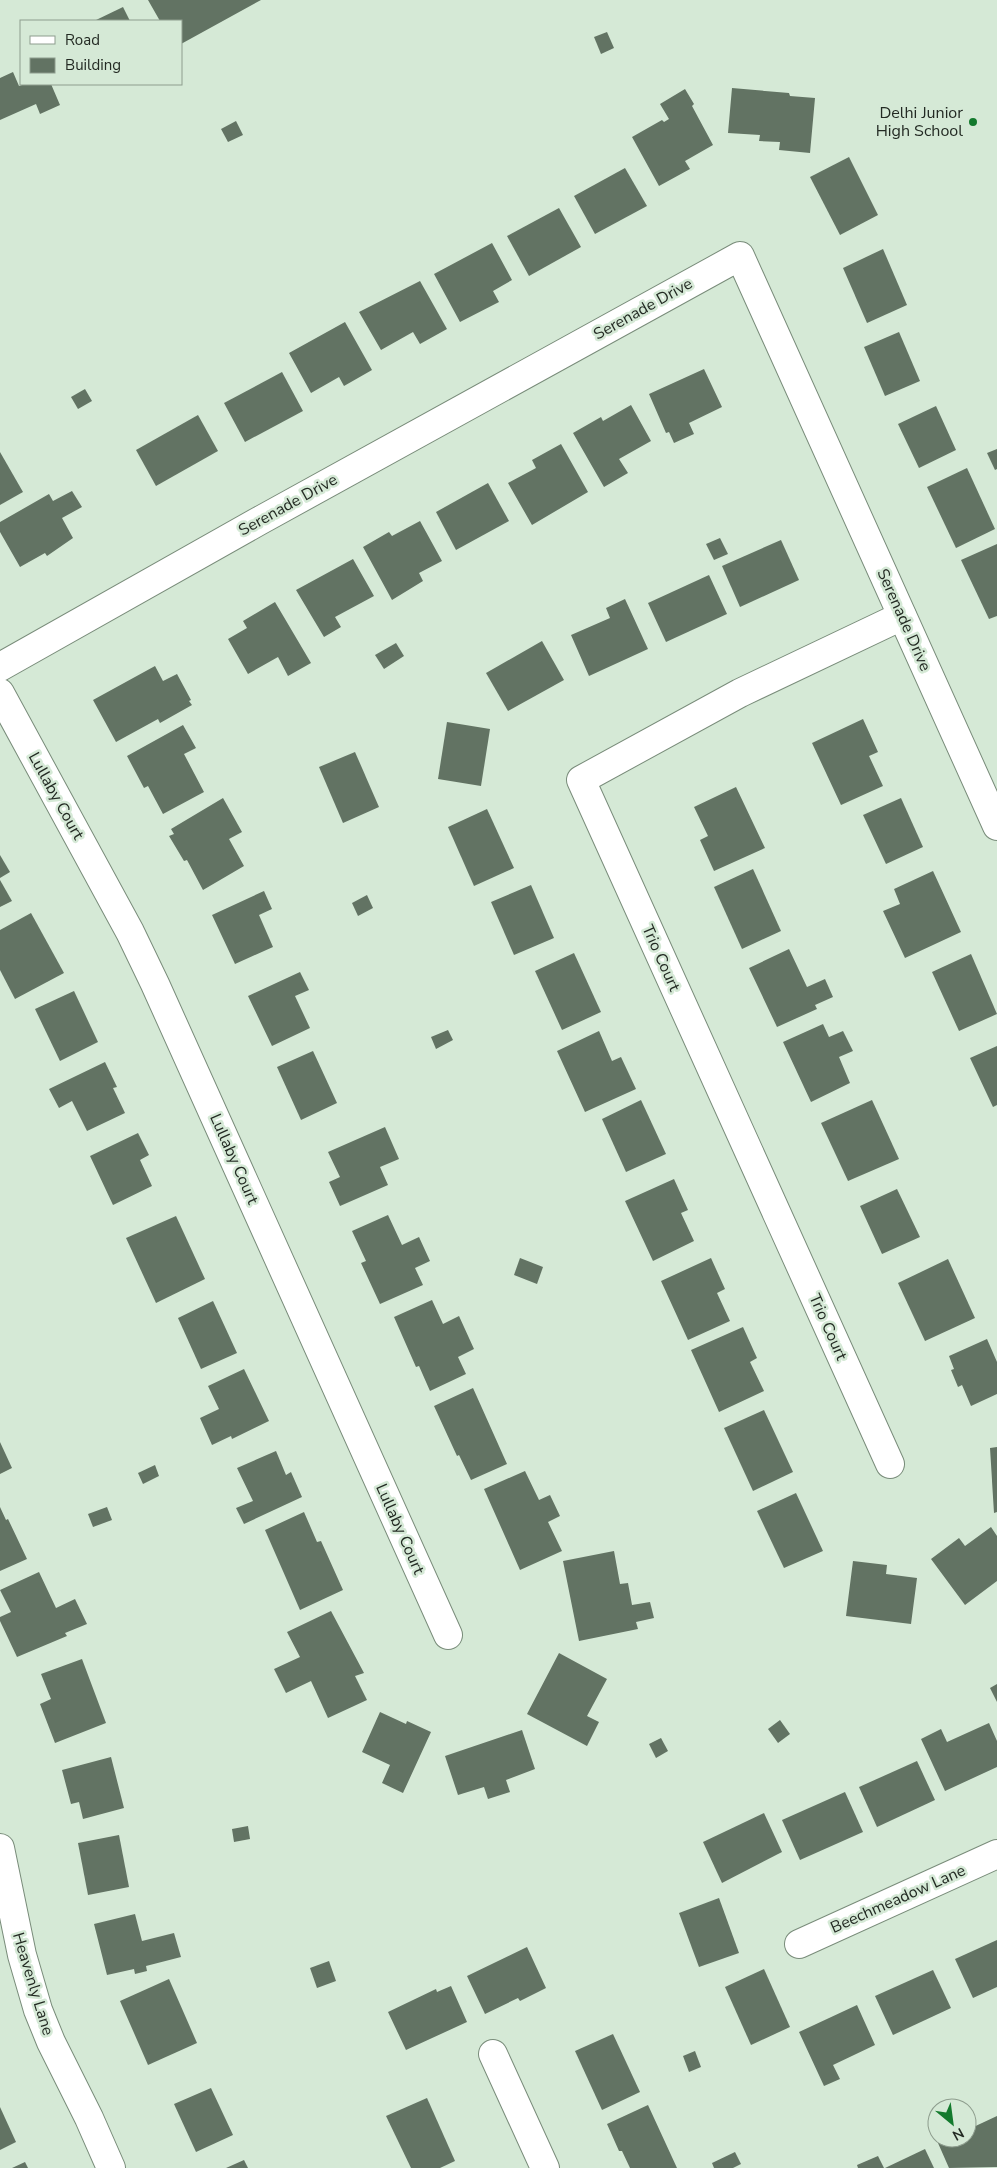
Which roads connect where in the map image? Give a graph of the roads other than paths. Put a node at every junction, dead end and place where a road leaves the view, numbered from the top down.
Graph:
1 (902, 616) junction
2 (0, 667) edge
3 (0, 694) edge
4 (997, 826) edge
5 (890, 1464) dead end
6 (448, 1635) dead end
7 (0, 1848) edge
8 (997, 1854) edge
9 (799, 1944) dead end
10 (493, 2054) dead end
11 (111, 2168) edge
12 (545, 2168) edge

1 - 2 street, Serenade Drive
1 - 4 street, Serenade Drive
1 - 5 street, Trio Court
3 - 6 street, Lullaby Court
7 - 11 street, Heavenly Lane
8 - 9 street, Beechmeadow Lane
10 - 12 street

